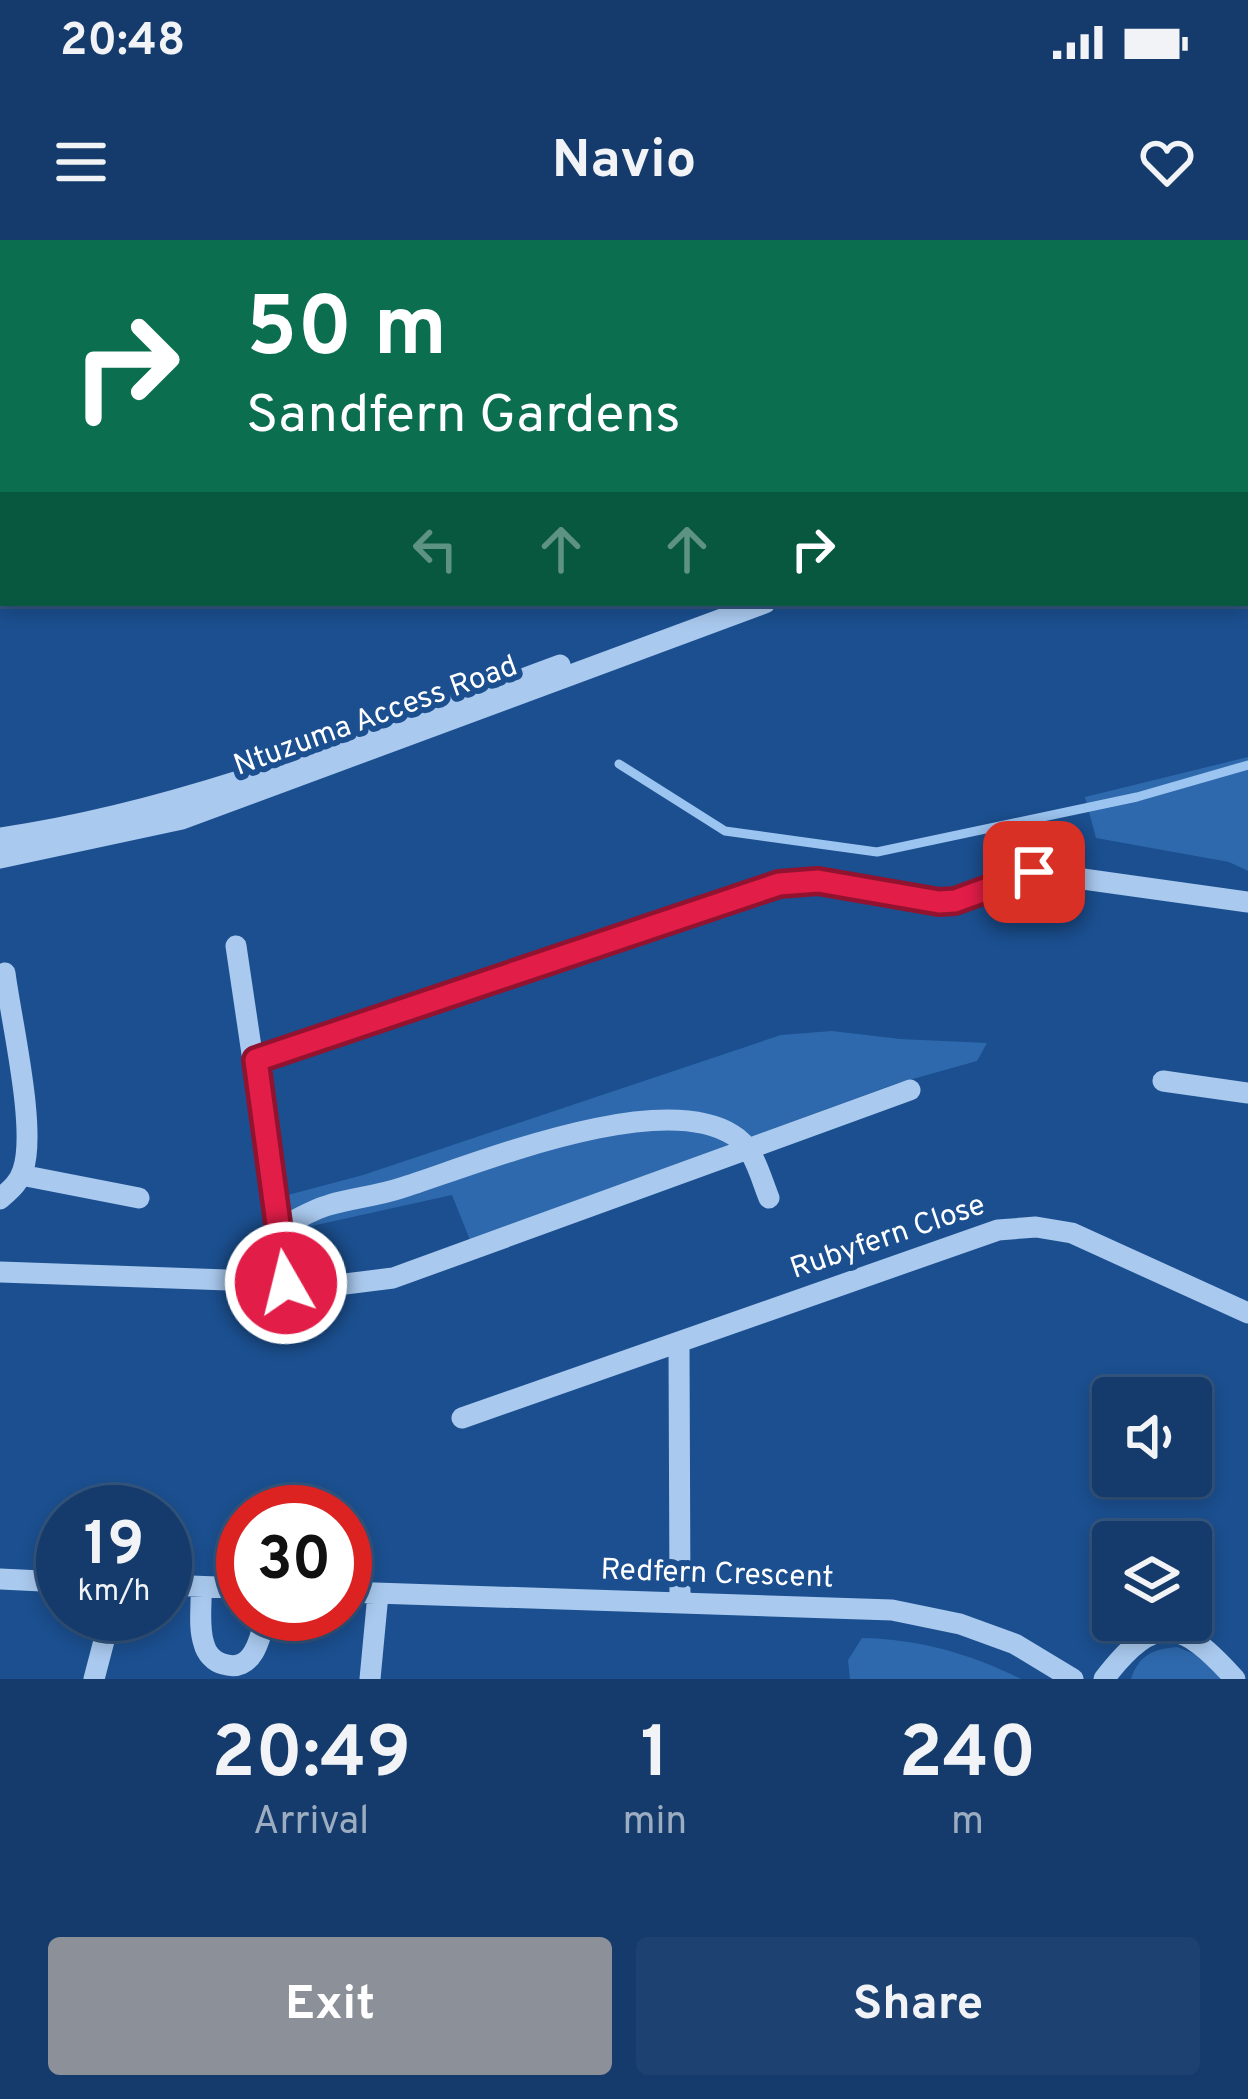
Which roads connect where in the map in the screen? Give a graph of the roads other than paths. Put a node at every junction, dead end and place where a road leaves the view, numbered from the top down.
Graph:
1 (722, 606) edge
2 (757, 606) edge
3 (0, 838) edge
4 (0, 858) edge
5 (1248, 902) edge
6 (236, 946) dead end
7 (5, 973) dead end
8 (256, 1060) junction
9 (1162, 1081) dead end
10 (910, 1090) dead end
11 (1248, 1093) edge
12 (748, 1149) junction
13 (21, 1175) junction
14 (139, 1198) dead end
15 (769, 1198) dead end
16 (0, 1199) edge
17 (278, 1229) junction
18 (0, 1273) edge
19 (286, 1283) junction
20 (1248, 1313) edge
21 (679, 1343) junction
22 (462, 1418) dead end
23 (0, 1580) edge
24 (36, 1581) edge
25 (192, 1586) edge
26 (201, 1587) junction
27 (216, 1587) edge
28 (372, 1594) edge
29 (378, 1594) junction
30 (680, 1603) junction
31 (104, 1641) edge
32 (261, 1641) edge
33 (94, 1679) edge
34 (370, 1679) edge
35 (1073, 1679) edge
36 (1104, 1679) edge
37 (1235, 1679) edge

1 - 3 street
2 - 4 street, Ntuzuma Access Road
5 - 8 street
6 - 8 street
7 - 13 street
8 - 17 street
9 - 11 street
10 - 12 street
12 - 15 street
12 - 17 street
12 - 19 street
13 - 14 street
13 - 16 street
17 - 19 street
18 - 19 street
20 - 21 street, Rubyfern Close
21 - 22 street, Rubyfern Close
21 - 30 street
23 - 24 street
25 - 26 street
26 - 27 street
26 - 32 street
28 - 29 street, Redfern Crescent
29 - 30 street, Redfern Crescent
29 - 34 street
30 - 35 street, Redfern Crescent
31 - 33 street
36 - 37 street

